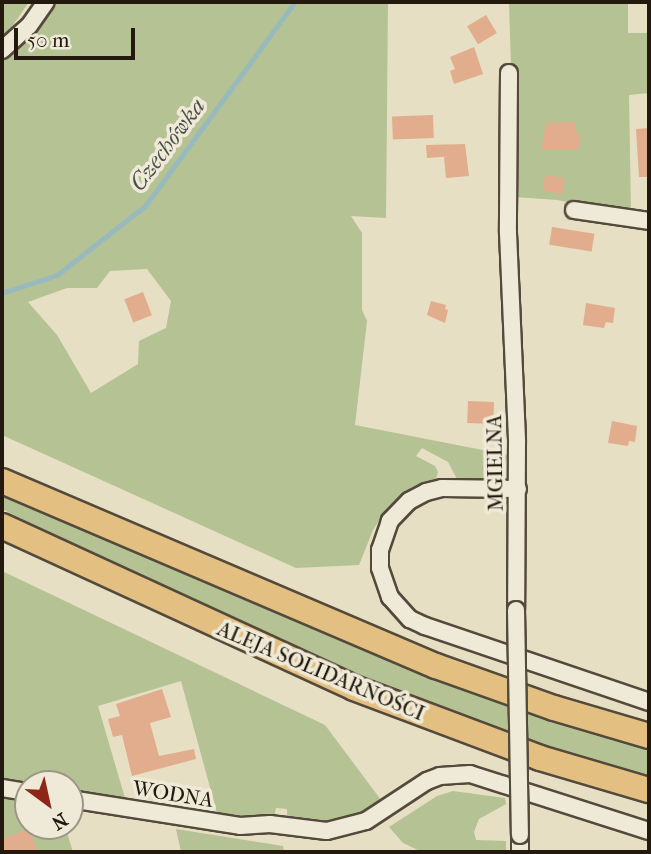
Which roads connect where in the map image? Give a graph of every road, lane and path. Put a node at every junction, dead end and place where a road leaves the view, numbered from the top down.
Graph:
1 (46, 2) edge
2 (2, 50) edge
3 (509, 73) dead end
4 (574, 210) dead end
5 (649, 221) edge
6 (2, 481) edge
7 (518, 489) junction
8 (2, 526) edge
9 (649, 702) edge
10 (649, 736) edge
11 (649, 790) edge
12 (84, 801) edge
13 (649, 831) edge
14 (520, 852) edge

1 - 2 street
3 - 7 street, MGIELNA
4 - 5 street
6 - 10 main road
7 - 9 street
7 - 14 street, MGIELNA, bridge
8 - 11 main road, ALEJA SOLIDARNOŚCI
12 - 13 street, WODNA

